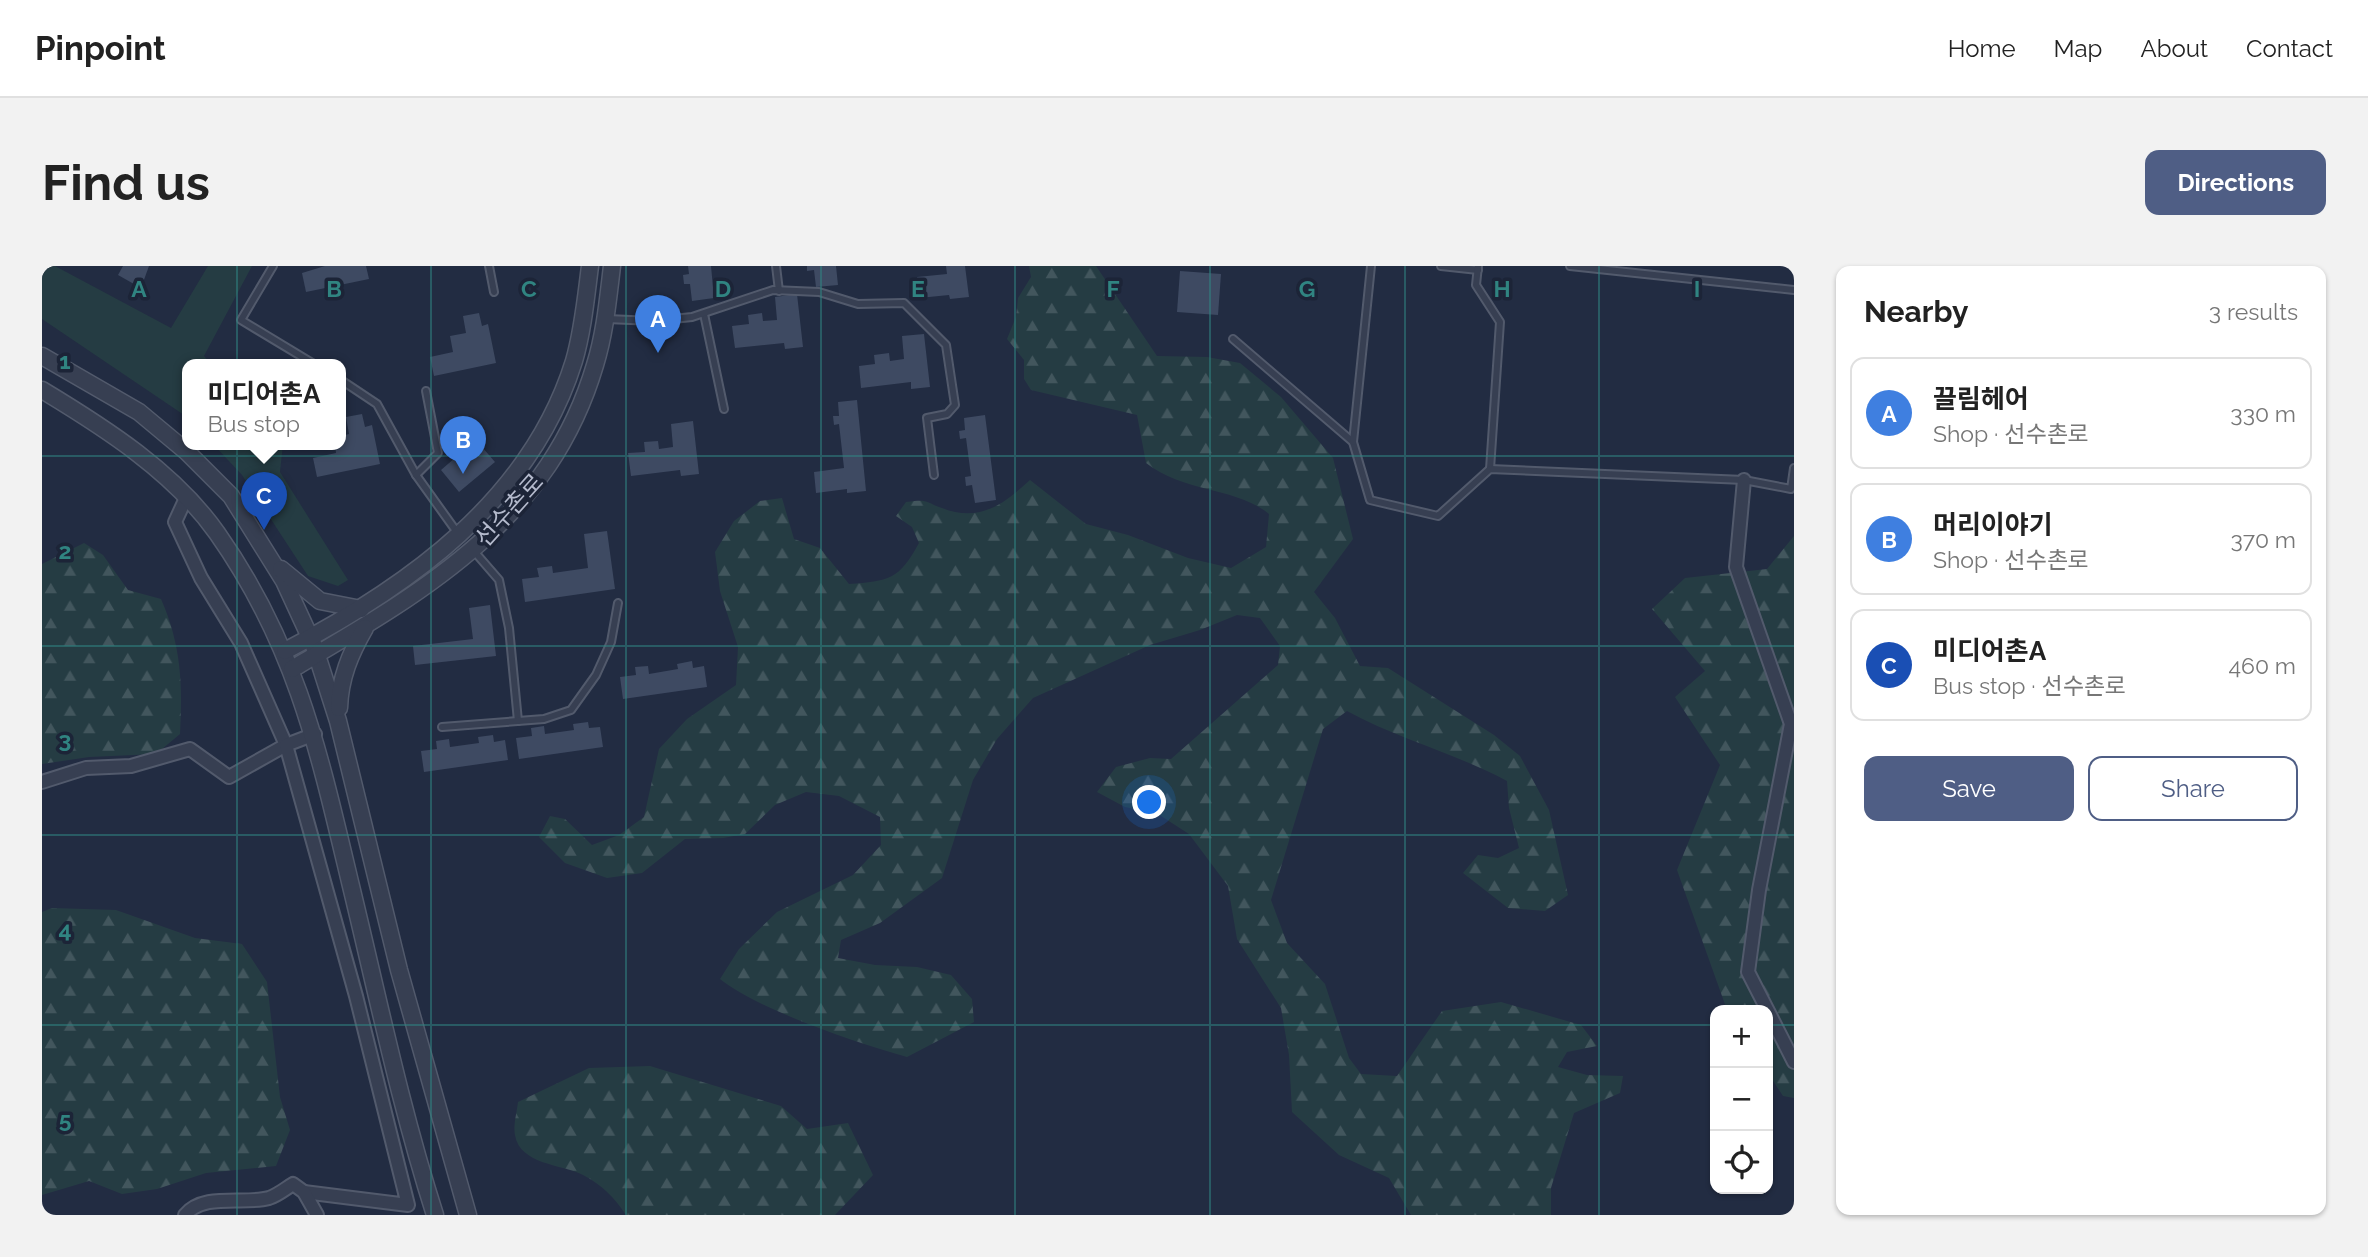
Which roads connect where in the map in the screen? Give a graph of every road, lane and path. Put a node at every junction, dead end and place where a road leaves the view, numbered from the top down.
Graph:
1 (273, 266) edge
2 (489, 266) edge
3 (590, 266) edge
4 (612, 266) edge
5 (776, 266) edge
6 (1371, 266) edge
7 (1441, 266) edge
8 (1570, 266) edge
9 (1478, 268) edge
10 (779, 290) junction
11 (1794, 290) edge
12 (494, 292) dead end
13 (704, 314) junction
14 (584, 315) junction
15 (605, 319) junction
16 (1233, 339) dead end
17 (42, 356) edge
18 (306, 359) edge
19 (346, 383) edge
20 (42, 390) edge
21 (426, 391) dead end
22 (724, 409) dead end
23 (1353, 442) junction
24 (182, 448) edge
25 (185, 450) edge
26 (1794, 468) edge
27 (1490, 469) junction
28 (416, 475) junction
29 (934, 475) dead end
30 (1744, 480) junction
31 (186, 498) junction
32 (459, 535) junction
33 (473, 550) junction
34 (271, 560) junction
35 (618, 603) dead end
36 (361, 609) junction
37 (366, 625) junction
38 (310, 638) junction
39 (285, 651) junction
40 (317, 654) junction
41 (292, 669) junction
42 (338, 721) junction
43 (519, 721) junction
44 (442, 727) dead end
45 (315, 734) junction
46 (286, 745) junction
47 (42, 782) edge
48 (1794, 1062) edge
49 (304, 1192) junction
50 (185, 1215) edge
51 (317, 1215) edge
52 (435, 1215) edge
53 (468, 1215) edge

1 - 18 lane
2 - 12 lane
3 - 14 street, 선수촌로
4 - 15 street, 선수촌로
5 - 10 lane
6 - 23 lane
7 - 9 lane
8 - 11 lane
9 - 27 lane
10 - 13 lane
10 - 29 lane
13 - 15 lane
13 - 22 lane
14 - 15 street
14 - 32 street, 선수촌로
15 - 33 street, 선수촌로
16 - 23 lane
17 - 24 street
19 - 28 lane
20 - 31 street
21 - 28 lane
23 - 27 lane
25 - 34 street
26 - 30 lane
27 - 30 lane
28 - 32 lane
30 - 48 street
31 - 39 street
31 - 46 street
32 - 33 street
32 - 36 street, 선수촌로
33 - 37 street, 선수촌로
33 - 43 lane
34 - 36 street
34 - 38 street
35 - 43 lane
36 - 38 street, 선수촌로
37 - 40 street, 선수촌로
37 - 42 street
38 - 39 street, 선수촌로
38 - 40 street
39 - 41 street
40 - 41 street, 선수촌로
40 - 42 street
41 - 45 street
42 - 53 street
43 - 44 lane
45 - 46 street
45 - 52 street
46 - 47 street
46 - 49 street
49 - 50 street
49 - 51 street

